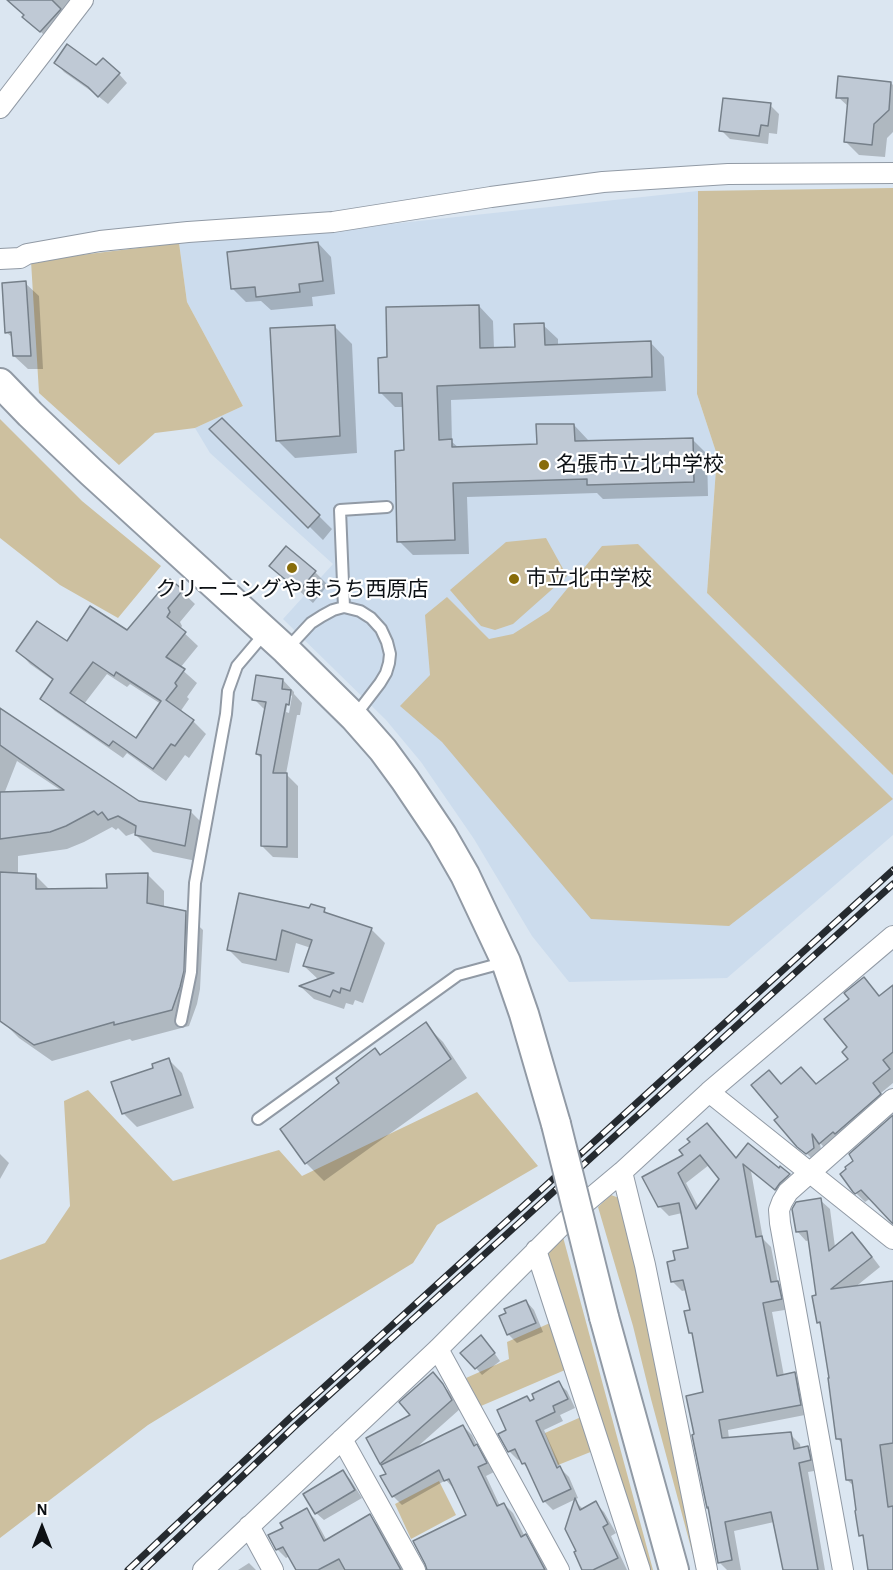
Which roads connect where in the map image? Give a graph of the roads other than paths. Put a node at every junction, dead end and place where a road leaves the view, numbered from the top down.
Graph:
1 (83, 0) edge
2 (0, 108) edge
3 (893, 173) edge
4 (0, 259) edge
5 (0, 383) edge
6 (387, 507) dead end
7 (344, 607) junction
8 (276, 641) junction
9 (354, 717) junction
10 (893, 936) edge
11 (506, 962) junction
12 (181, 1021) dead end
13 (709, 1092) junction
14 (893, 1099) edge
15 (258, 1119) dead end
16 (622, 1172) junction
17 (810, 1173) junction
18 (893, 1239) edge
19 (536, 1250) junction
20 (438, 1349) junction
21 (342, 1439) junction
22 (249, 1526) junction
23 (203, 1570) edge
24 (273, 1570) edge
25 (415, 1570) edge
26 (559, 1570) edge
27 (640, 1570) edge
28 (674, 1570) edge
29 (707, 1570) edge
30 (843, 1570) edge

1 - 2 street
3 - 4 street
5 - 8 street
6 - 7 lane
7 - 8 lane
7 - 9 lane
8 - 9 street
8 - 12 lane
9 - 11 street
10 - 13 street
11 - 15 lane
11 - 28 street, bridge
13 - 16 street
13 - 17 street
14 - 17 street
16 - 19 street
16 - 29 street
17 - 18 street
17 - 30 street
19 - 20 street
19 - 27 street
20 - 21 street
20 - 26 street
21 - 22 street
21 - 25 street
22 - 23 street
22 - 24 street

